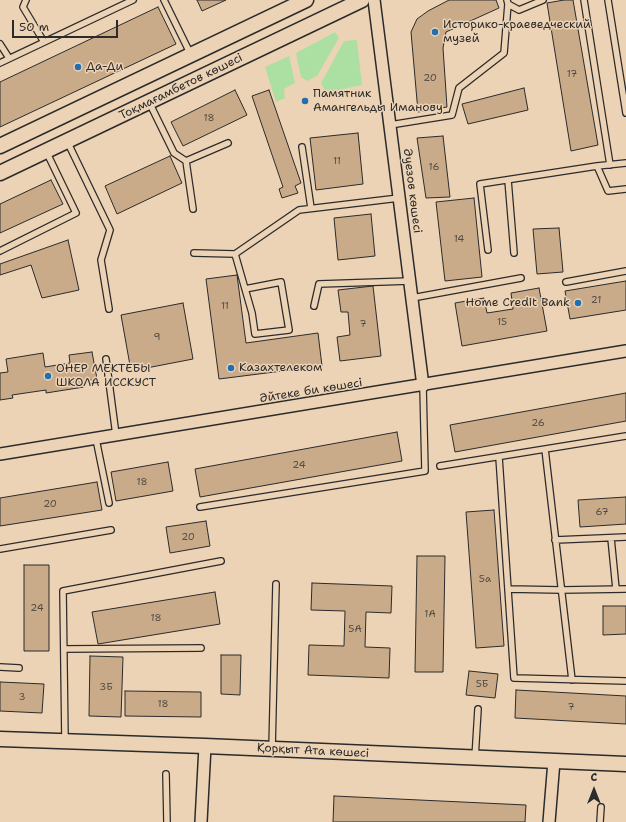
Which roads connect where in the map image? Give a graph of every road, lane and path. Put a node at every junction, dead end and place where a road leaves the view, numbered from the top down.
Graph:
1 (26, 0) edge
2 (133, 0) edge
3 (164, 0) edge
4 (306, 0) edge
5 (362, 0) edge
6 (374, 0) edge
7 (543, 0) edge
8 (584, 0) edge
9 (608, 0) edge
10 (507, 2) edge
11 (44, 42) junction
12 (0, 44) edge
13 (191, 55) junction
14 (9, 58) junction
15 (0, 62) edge
16 (149, 102) junction
17 (626, 113) edge
18 (390, 125) junction
19 (67, 141) junction
20 (228, 143) dead end
21 (0, 146) edge
22 (302, 147) dead end
23 (46, 151) junction
24 (186, 161) junction
25 (626, 163) edge
26 (610, 165) junction
27 (597, 166) junction
28 (0, 173) edge
29 (508, 180) junction
30 (626, 189) edge
31 (399, 198) junction
32 (311, 208) junction
33 (193, 209) dead end
34 (488, 250) dead end
35 (0, 251) edge
36 (194, 253) dead end
37 (514, 253) dead end
38 (235, 254) junction
39 (626, 271) edge
40 (521, 278) dead end
41 (410, 281) junction
42 (566, 282) dead end
43 (245, 289) junction
44 (412, 298) junction
45 (314, 306) dead end
46 (109, 309) dead end
47 (626, 351) edge
48 (106, 360) dead end
49 (423, 386) junction
50 (116, 435) junction
51 (626, 436) edge
52 (96, 439) junction
53 (545, 449) junction
54 (0, 454) edge
55 (499, 457) junction
56 (440, 466) dead end
57 (109, 503) dead end
58 (200, 508) dead end
59 (111, 530) dead end
60 (626, 537) edge
61 (611, 538) junction
62 (555, 540) junction
63 (0, 549) edge
64 (221, 561) dead end
65 (276, 584) dead end
66 (616, 589) junction
67 (626, 589) edge
68 (508, 590) junction
69 (561, 590) junction
70 (201, 648) dead end
71 (64, 649) junction
72 (0, 667) edge
73 (19, 668) dead end
74 (572, 680) junction
75 (626, 682) edge
76 (478, 709) dead end
77 (0, 739) edge
78 (65, 741) junction
79 (205, 746) junction
80 (272, 749) junction
81 (475, 758) junction
82 (554, 762) junction
83 (626, 764) edge
84 (166, 774) dead end
85 (601, 807) dead end
86 (166, 822) edge
87 (201, 822) edge
88 (549, 822) edge
89 (600, 822) edge

1 - 11 lane
2 - 11 lane
3 - 13 lane
4 - 13 street, Тоқмағамбетов көшесі
5 - 16 street, Тоқмағамбетов көшесі
6 - 18 street, Әуезов көшесі
7 - 10 lane
8 - 26 lane
9 - 17 lane
10 - 18 lane
11 - 14 lane
12 - 14 lane
13 - 21 street, Тоқмағамбетов көшесі
14 - 15 lane
16 - 19 street, Тоқмағамбетов көшесі
16 - 24 lane
18 - 31 street, Әуезов көшесі
19 - 23 street, Тоқмағамбетов көшесі
19 - 46 lane
20 - 24 lane
22 - 32 lane
23 - 28 street, Тоқмағамбетов көшесі
23 - 35 lane
24 - 33 lane
25 - 26 lane
26 - 27 lane
27 - 29 lane
27 - 30 lane
29 - 34 lane
29 - 37 lane
31 - 32 lane
31 - 41 street, Әуезов көшесі
32 - 38 lane
36 - 38 lane
38 - 43 lane
39 - 42 lane
40 - 44 lane
41 - 44 street, Әуезов көшесі
41 - 45 lane
43 - 43 lane
44 - 49 street, Әуезов көшесі
47 - 49 street, Әйтеке би көшесі
48 - 50 lane
49 - 50 street, Әйтеке би көшесі
49 - 58 lane
50 - 52 street, Әйтеке би көшесі
51 - 53 lane
52 - 54 street, Әйтеке би көшесі
52 - 57 lane
53 - 55 lane
53 - 62 lane
55 - 56 lane
55 - 68 lane
59 - 63 lane
60 - 61 lane
61 - 62 lane
61 - 66 lane
62 - 69 lane
64 - 71 lane
65 - 80 lane
66 - 67 lane
66 - 69 lane
68 - 69 lane
68 - 74 lane
69 - 74 lane
70 - 71 lane
71 - 78 lane
72 - 73 lane
74 - 75 lane
76 - 81 lane
77 - 78 street, Қорқыт Ата көшесі
78 - 79 street, Қорқыт Ата көшесі
79 - 80 street, Қорқыт Ата көшесі
79 - 87 street
80 - 81 street, Қорқыт Ата көшесі
81 - 82 street, Қорқыт Ата көшесі
82 - 83 street, Қорқыт Ата көшесі
82 - 88 street
84 - 86 lane
85 - 89 lane

